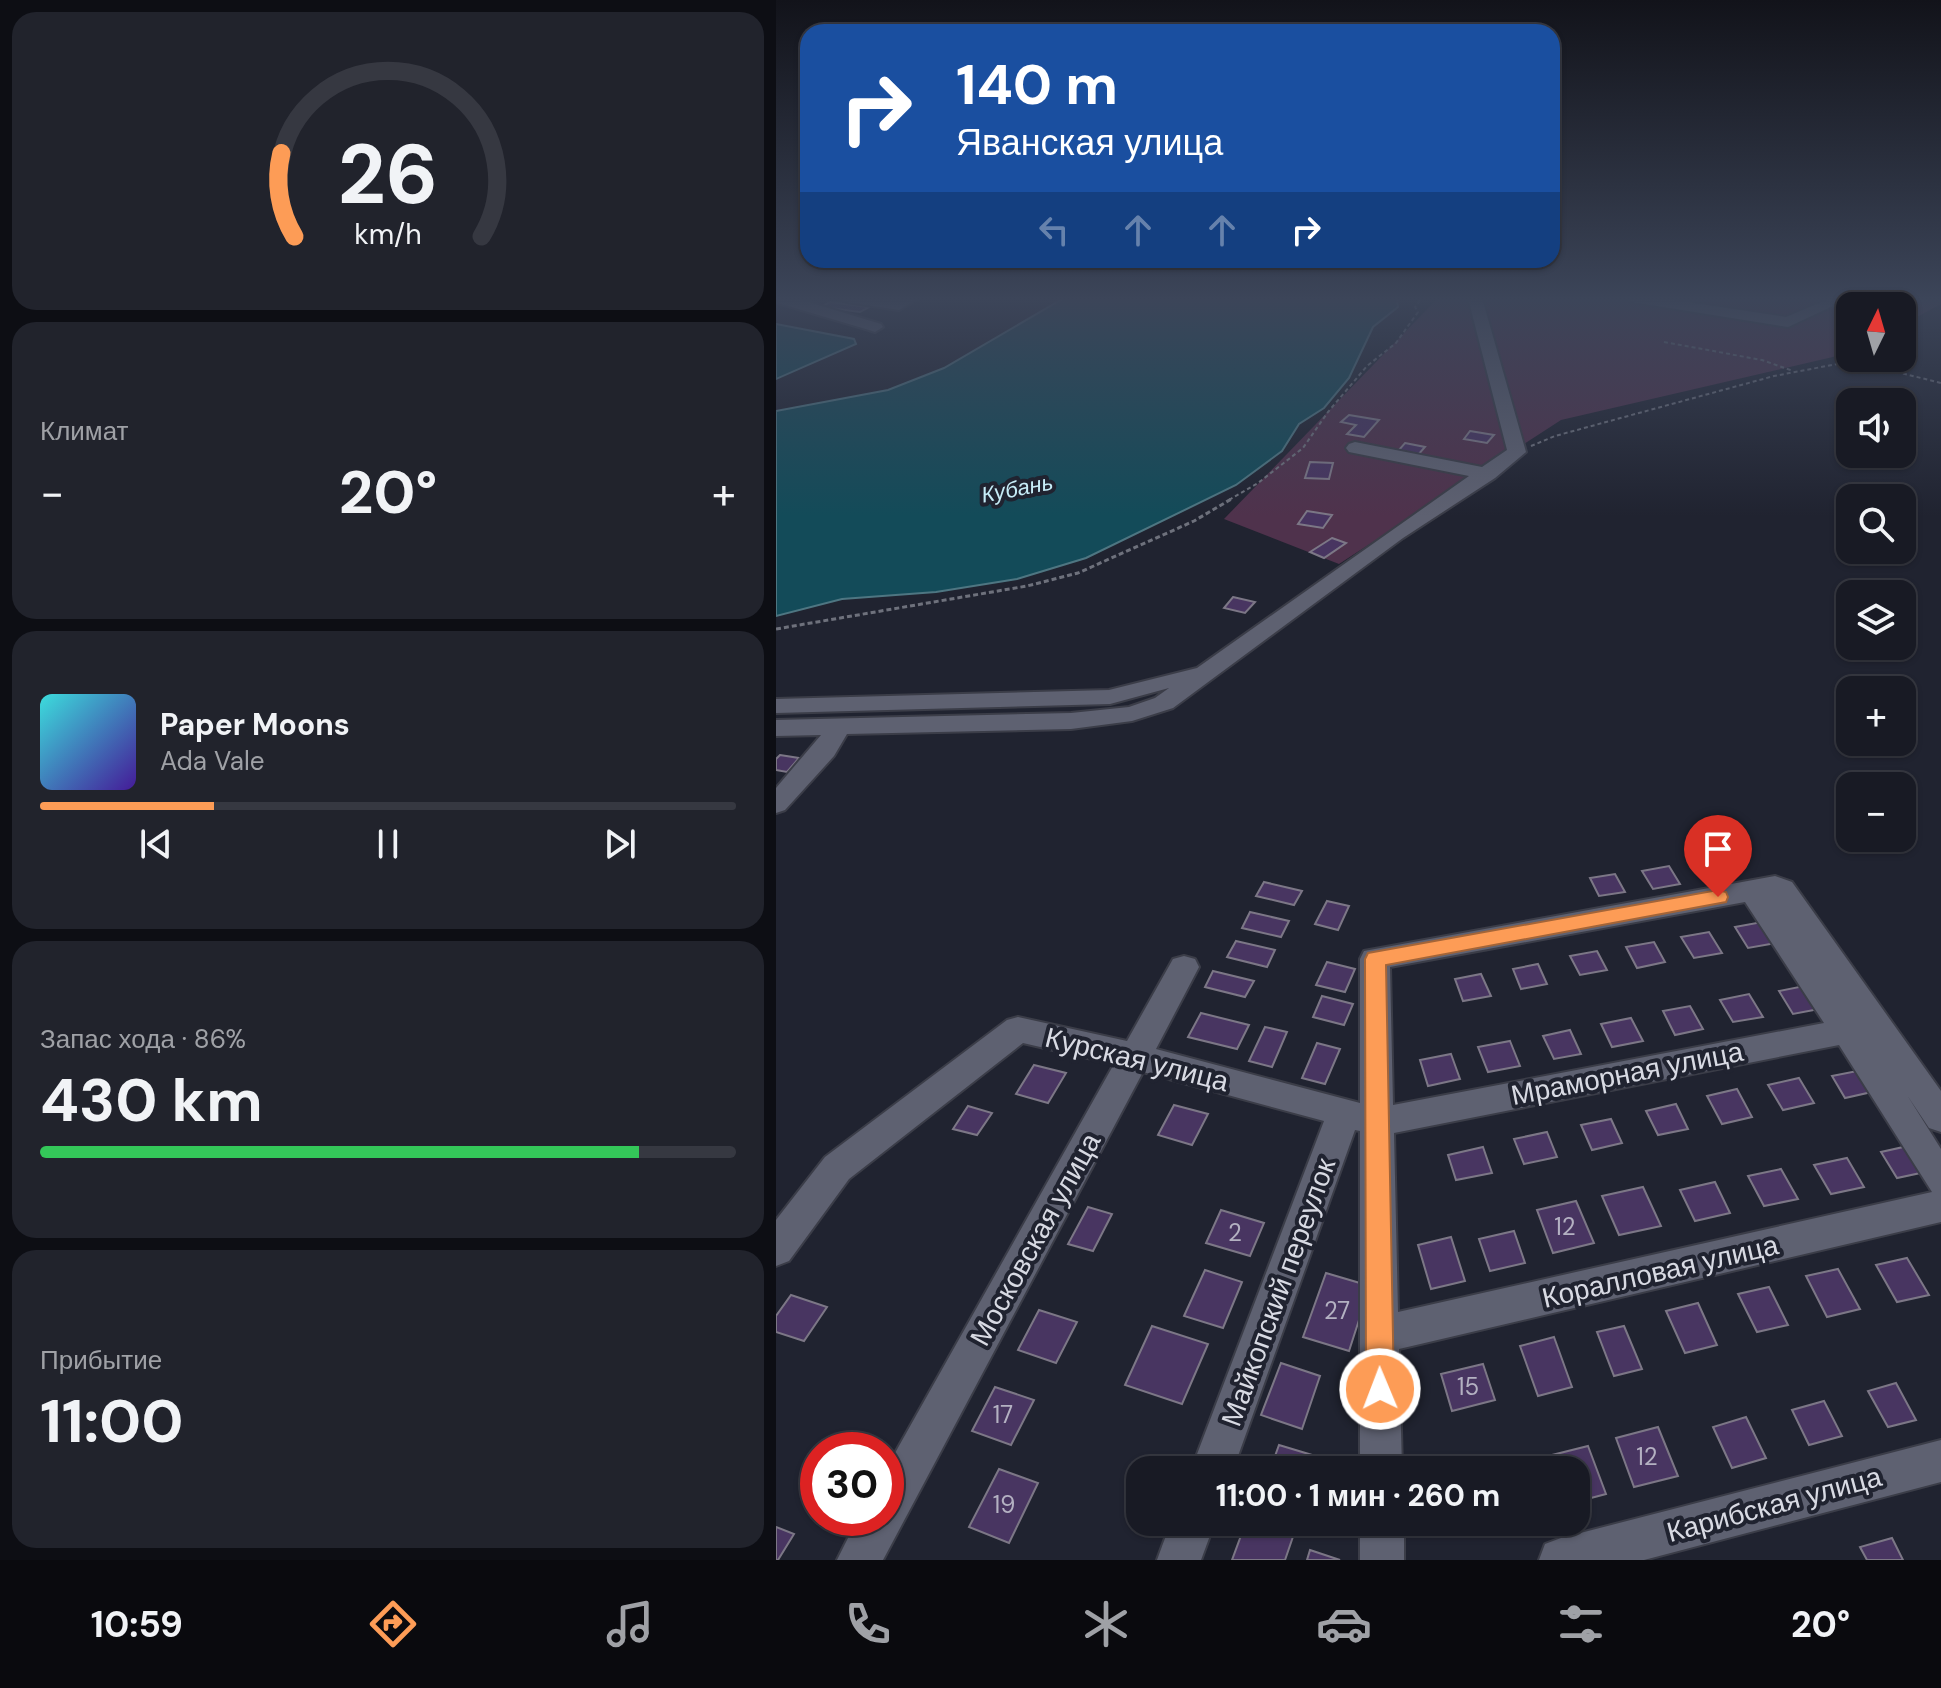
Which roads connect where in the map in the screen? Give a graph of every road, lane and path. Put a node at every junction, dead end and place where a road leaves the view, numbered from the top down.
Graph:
1 (1363, 371) edge
2 (1495, 371) edge
3 (1791, 371) edge
4 (1800, 371) edge
5 (1892, 371) edge
6 (1794, 372) junction
7 (1941, 383) edge
8 (1355, 448) dead end
9 (1517, 452) junction
10 (1488, 474) junction
11 (776, 629) edge
12 (1205, 671) junction
13 (776, 706) edge
14 (838, 727) junction
15 (776, 728) edge
16 (776, 804) edge
17 (1752, 889) junction
18 (1184, 967) dead end
19 (1877, 1025) junction
20 (1845, 1031) junction
21 (1134, 1056) junction
22 (1360, 1118) junction
23 (1941, 1118) edge
24 (1941, 1180) edge
25 (1941, 1206) edge
26 (776, 1249) edge
27 (1379, 1335) junction
28 (1218, 1456) edge
29 (1381, 1456) edge
30 (1941, 1461) edge
31 (904, 1478) edge
32 (872, 1536) edge
33 (1188, 1536) edge
34 (1382, 1536) edge
35 (859, 1560) edge
36 (1179, 1560) edge
37 (1382, 1560) edge
38 (1561, 1560) edge

1 - 11 path
2 - 9 street
3 - 6 path
4 - 6 path
5 - 7 path
6 - 9 path
8 - 10 street
9 - 10 street
10 - 12 street
12 - 13 street
12 - 14 street
14 - 15 street
14 - 16 street
17 - 19 street
17 - 20 street
17 - 22 street
18 - 21 street, Московская улица
19 - 20 street, Мраморная улица
19 - 23 street
20 - 22 street, Мраморная улица
20 - 24 street
21 - 22 street, Курская улица
21 - 26 street, Курская улица
21 - 31 street, Московская улица
22 - 27 street
22 - 28 street, Майкопский переулок
25 - 27 street, Коралловая улица
27 - 29 street
30 - 38 street, Карибская улица
32 - 35 street
33 - 36 street
34 - 37 street

